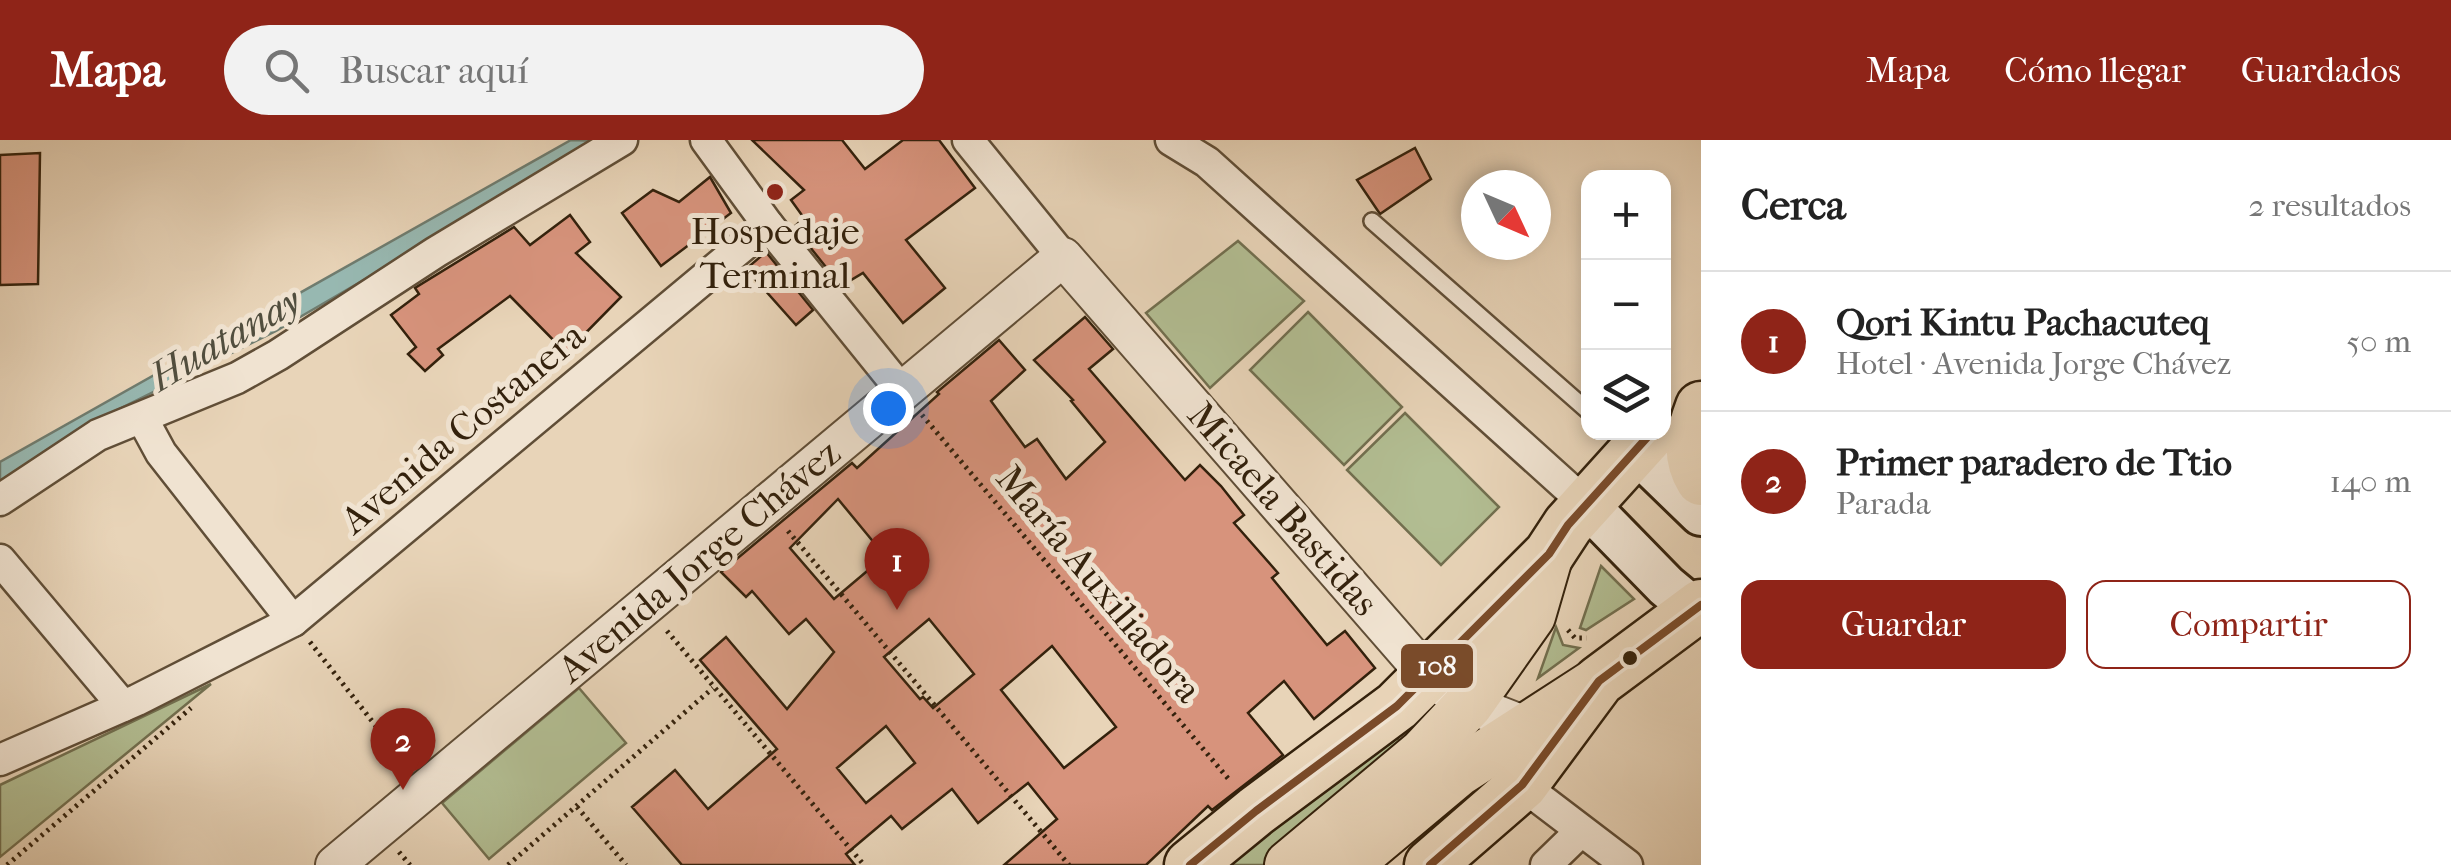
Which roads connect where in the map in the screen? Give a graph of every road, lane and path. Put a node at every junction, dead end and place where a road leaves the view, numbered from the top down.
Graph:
1 (622, 140) edge
2 (706, 140) edge
3 (968, 140) edge
4 (1171, 140) edge
5 (1372, 221) dead end
6 (768, 224) junction
7 (1062, 257) junction
8 (1701, 376) edge
9 (902, 391) junction
10 (1581, 405) edge
11 (1701, 407) edge
12 (1671, 408) edge
13 (142, 418) junction
14 (1641, 440) edge
15 (1647, 440) edge
16 (1701, 480) edge
17 (0, 500) edge
18 (1586, 504) junction
19 (766, 505) junction
20 (1701, 514) edge
21 (1549, 554) junction
22 (0, 560) edge
23 (646, 606) junction
24 (1699, 610) edge
25 (293, 621) junction
26 (1566, 624) dead end
27 (1589, 665) junction
28 (1428, 676) junction
29 (713, 688) junction
30 (203, 698) dead end
31 (1469, 704) junction
32 (123, 706) junction
33 (1528, 727) junction
34 (0, 760) edge
35 (1522, 785) junction
36 (426, 789) junction
37 (577, 807) junction
38 (1256, 810) junction
39 (1582, 831) junction
40 (1450, 859) edge
41 (7, 865) edge
42 (335, 865) edge
43 (508, 865) edge
44 (626, 865) edge
45 (864, 865) edge
46 (1070, 865) edge
47 (1190, 865) edge
48 (1289, 865) edge
49 (1347, 865) edge
50 (1546, 865) edge
51 (1627, 865) edge

1 - 13 street
2 - 6 street
3 - 7 street
4 - 18 street
5 - 10 lane
6 - 9 street
6 - 25 street, Avenida Costanera
7 - 9 street, Avenida Jorge Chávez
7 - 28 street, Micaela Bastidas
8 - 12 highway
9 - 19 street, Avenida Jorge Chávez
9 - 38 path, María Auxiliadora
11 - 16 highway
13 - 17 street
13 - 25 street
14 - 18 highway
15 - 20 main road
18 - 21 highway
18 - 24 main road
19 - 23 street, Avenida Jorge Chávez
19 - 46 path
21 - 28 highway
21 - 31 main road
22 - 32 street
23 - 29 path
23 - 36 street, Avenida Jorge Chávez
24 - 27 highway
25 - 32 street, Avenida Costanera
25 - 36 path
26 - 27 path
27 - 33 main road
27 - 35 highway
28 - 31 street, Micaela Bastidas
28 - 38 highway
29 - 37 path
29 - 45 path
30 - 41 path
31 - 33 street, Micaela Bastidas
31 - 48 main road
32 - 34 street, Avenida Costanera
33 - 49 main road
35 - 39 street
35 - 40 highway
36 - 42 street, Avenida Jorge Chávez
37 - 43 path
37 - 44 path
38 - 47 highway
39 - 50 street
39 - 51 street

